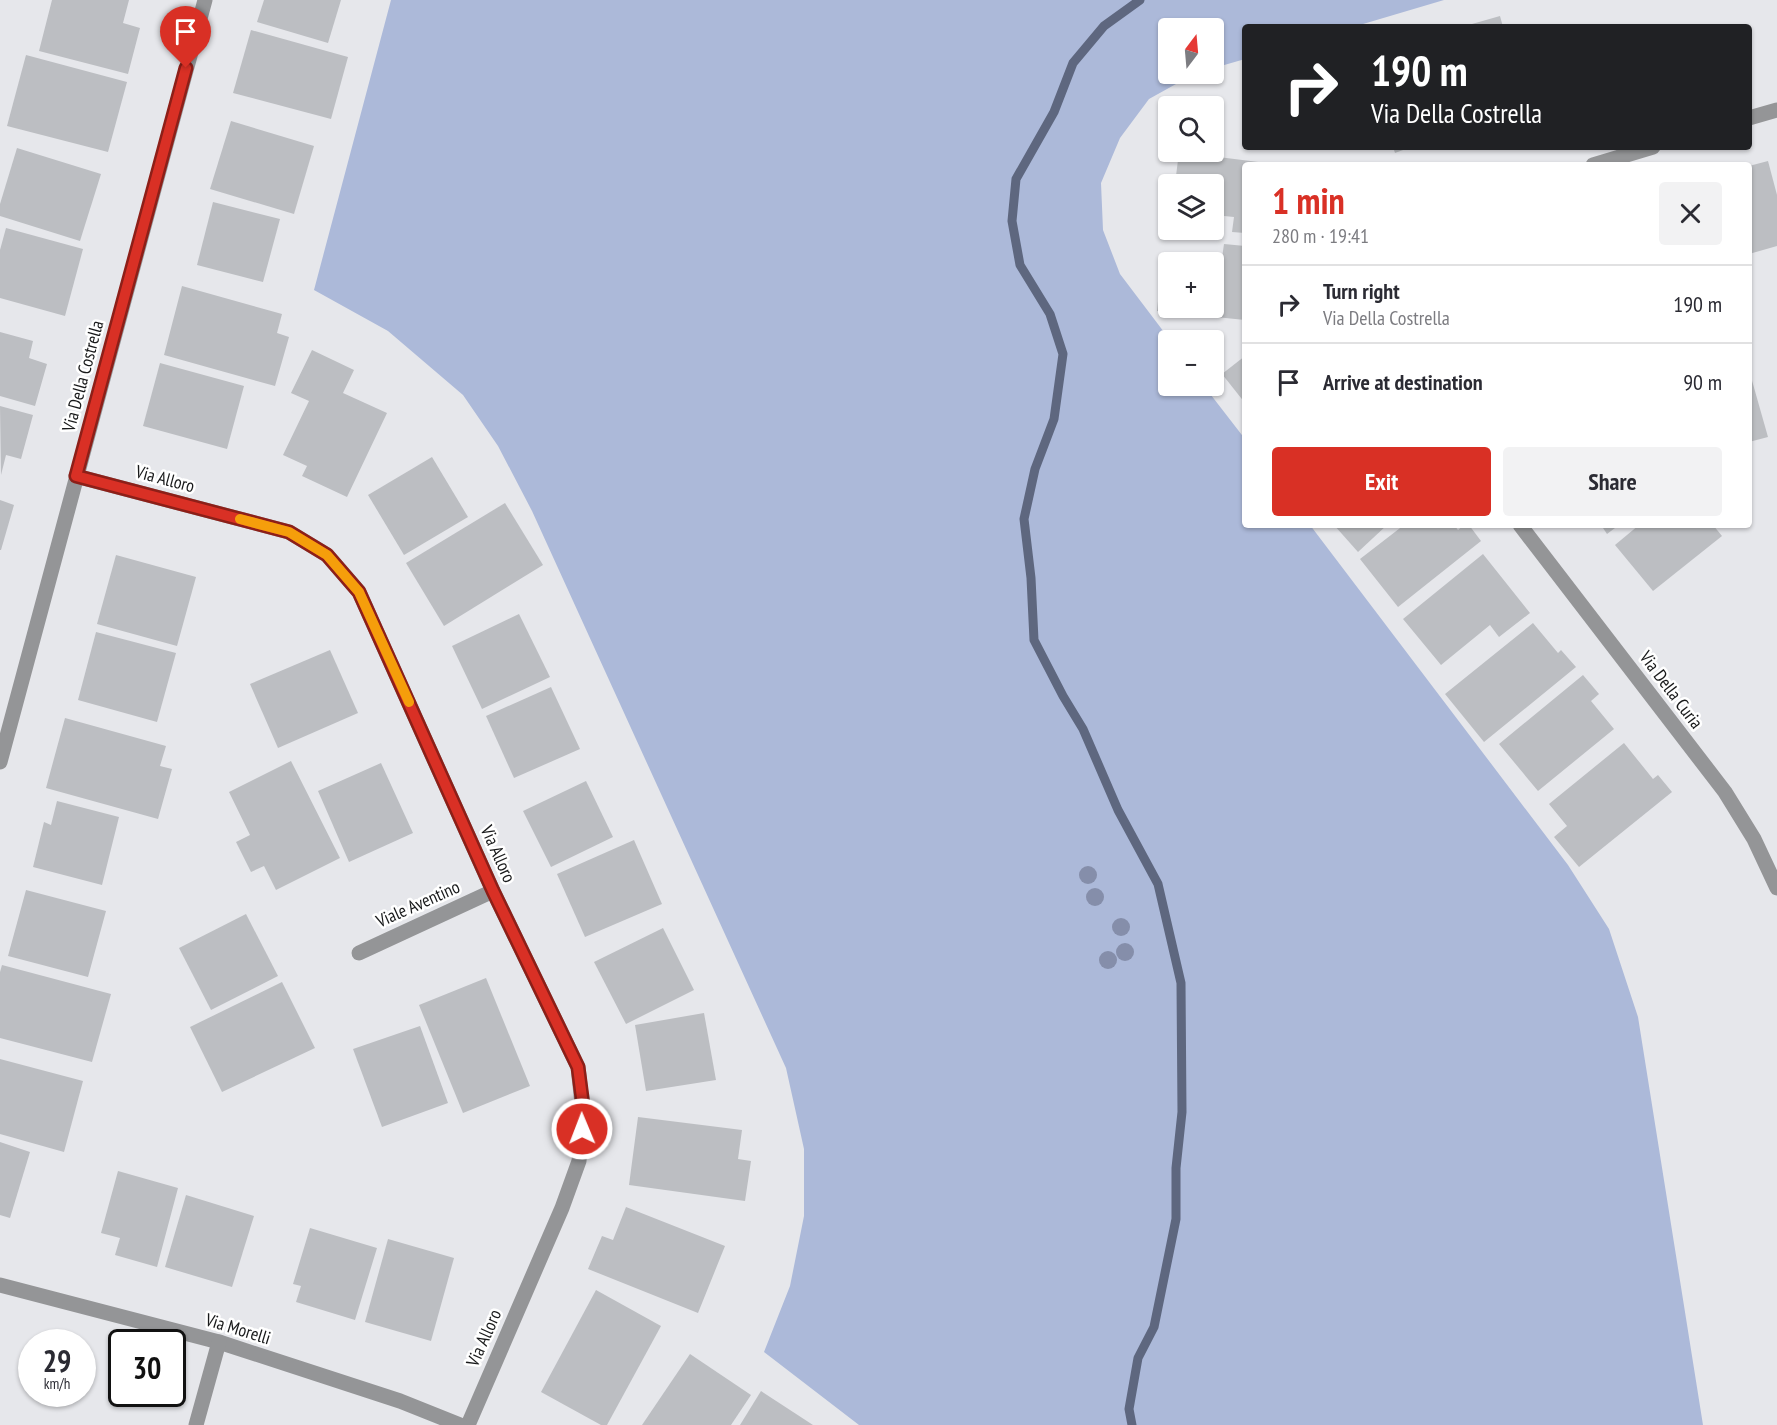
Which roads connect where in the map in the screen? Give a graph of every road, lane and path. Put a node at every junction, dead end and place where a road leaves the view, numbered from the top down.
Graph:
1 (205, 0) edge
2 (1777, 110) edge
3 (1752, 117) edge
4 (1643, 150) edge
5 (1603, 162) edge
6 (76, 476) junction
7 (1522, 528) edge
8 (0, 762) edge
9 (1777, 888) edge
10 (493, 891) junction
11 (359, 952) dead end
12 (0, 1286) edge
13 (219, 1342) junction
14 (196, 1425) edge
15 (460, 1425) edge
16 (468, 1425) edge

1 - 6 street, Via Della Costrella
2 - 3 street
4 - 5 street
6 - 8 street, Via Della Costrella
6 - 10 street, Via Alloro
7 - 9 street, Via Della Curia
10 - 11 street, Viale Aventino
10 - 16 street, Via Alloro
12 - 13 street, Via Morelli
13 - 14 street
13 - 15 street, Via Morelli

